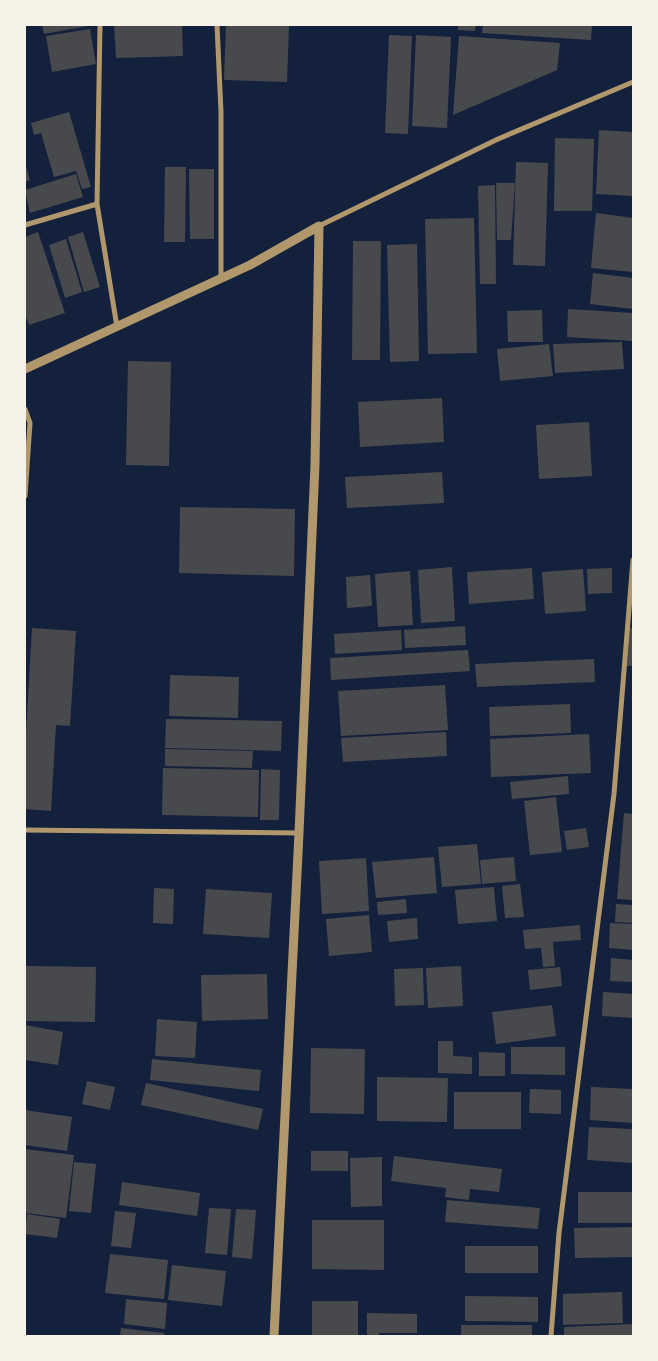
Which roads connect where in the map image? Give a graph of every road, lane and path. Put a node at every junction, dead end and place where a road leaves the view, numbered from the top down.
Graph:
1 (100, 25) edge
2 (217, 25) edge
3 (633, 82) edge
4 (97, 204) junction
5 (25, 225) edge
6 (319, 226) junction
7 (221, 278) junction
8 (116, 327) junction
9 (25, 369) edge
10 (25, 409) edge
11 (25, 496) edge
12 (633, 560) edge
13 (25, 830) edge
14 (299, 833) junction
15 (274, 1336) edge
16 (551, 1336) edge

1 - 4 street
2 - 7 street
3 - 6 street
4 - 5 street
4 - 8 street
6 - 7 street
6 - 14 street
7 - 8 street
8 - 9 street
10 - 11 street
12 - 16 street
13 - 14 street
14 - 15 street

